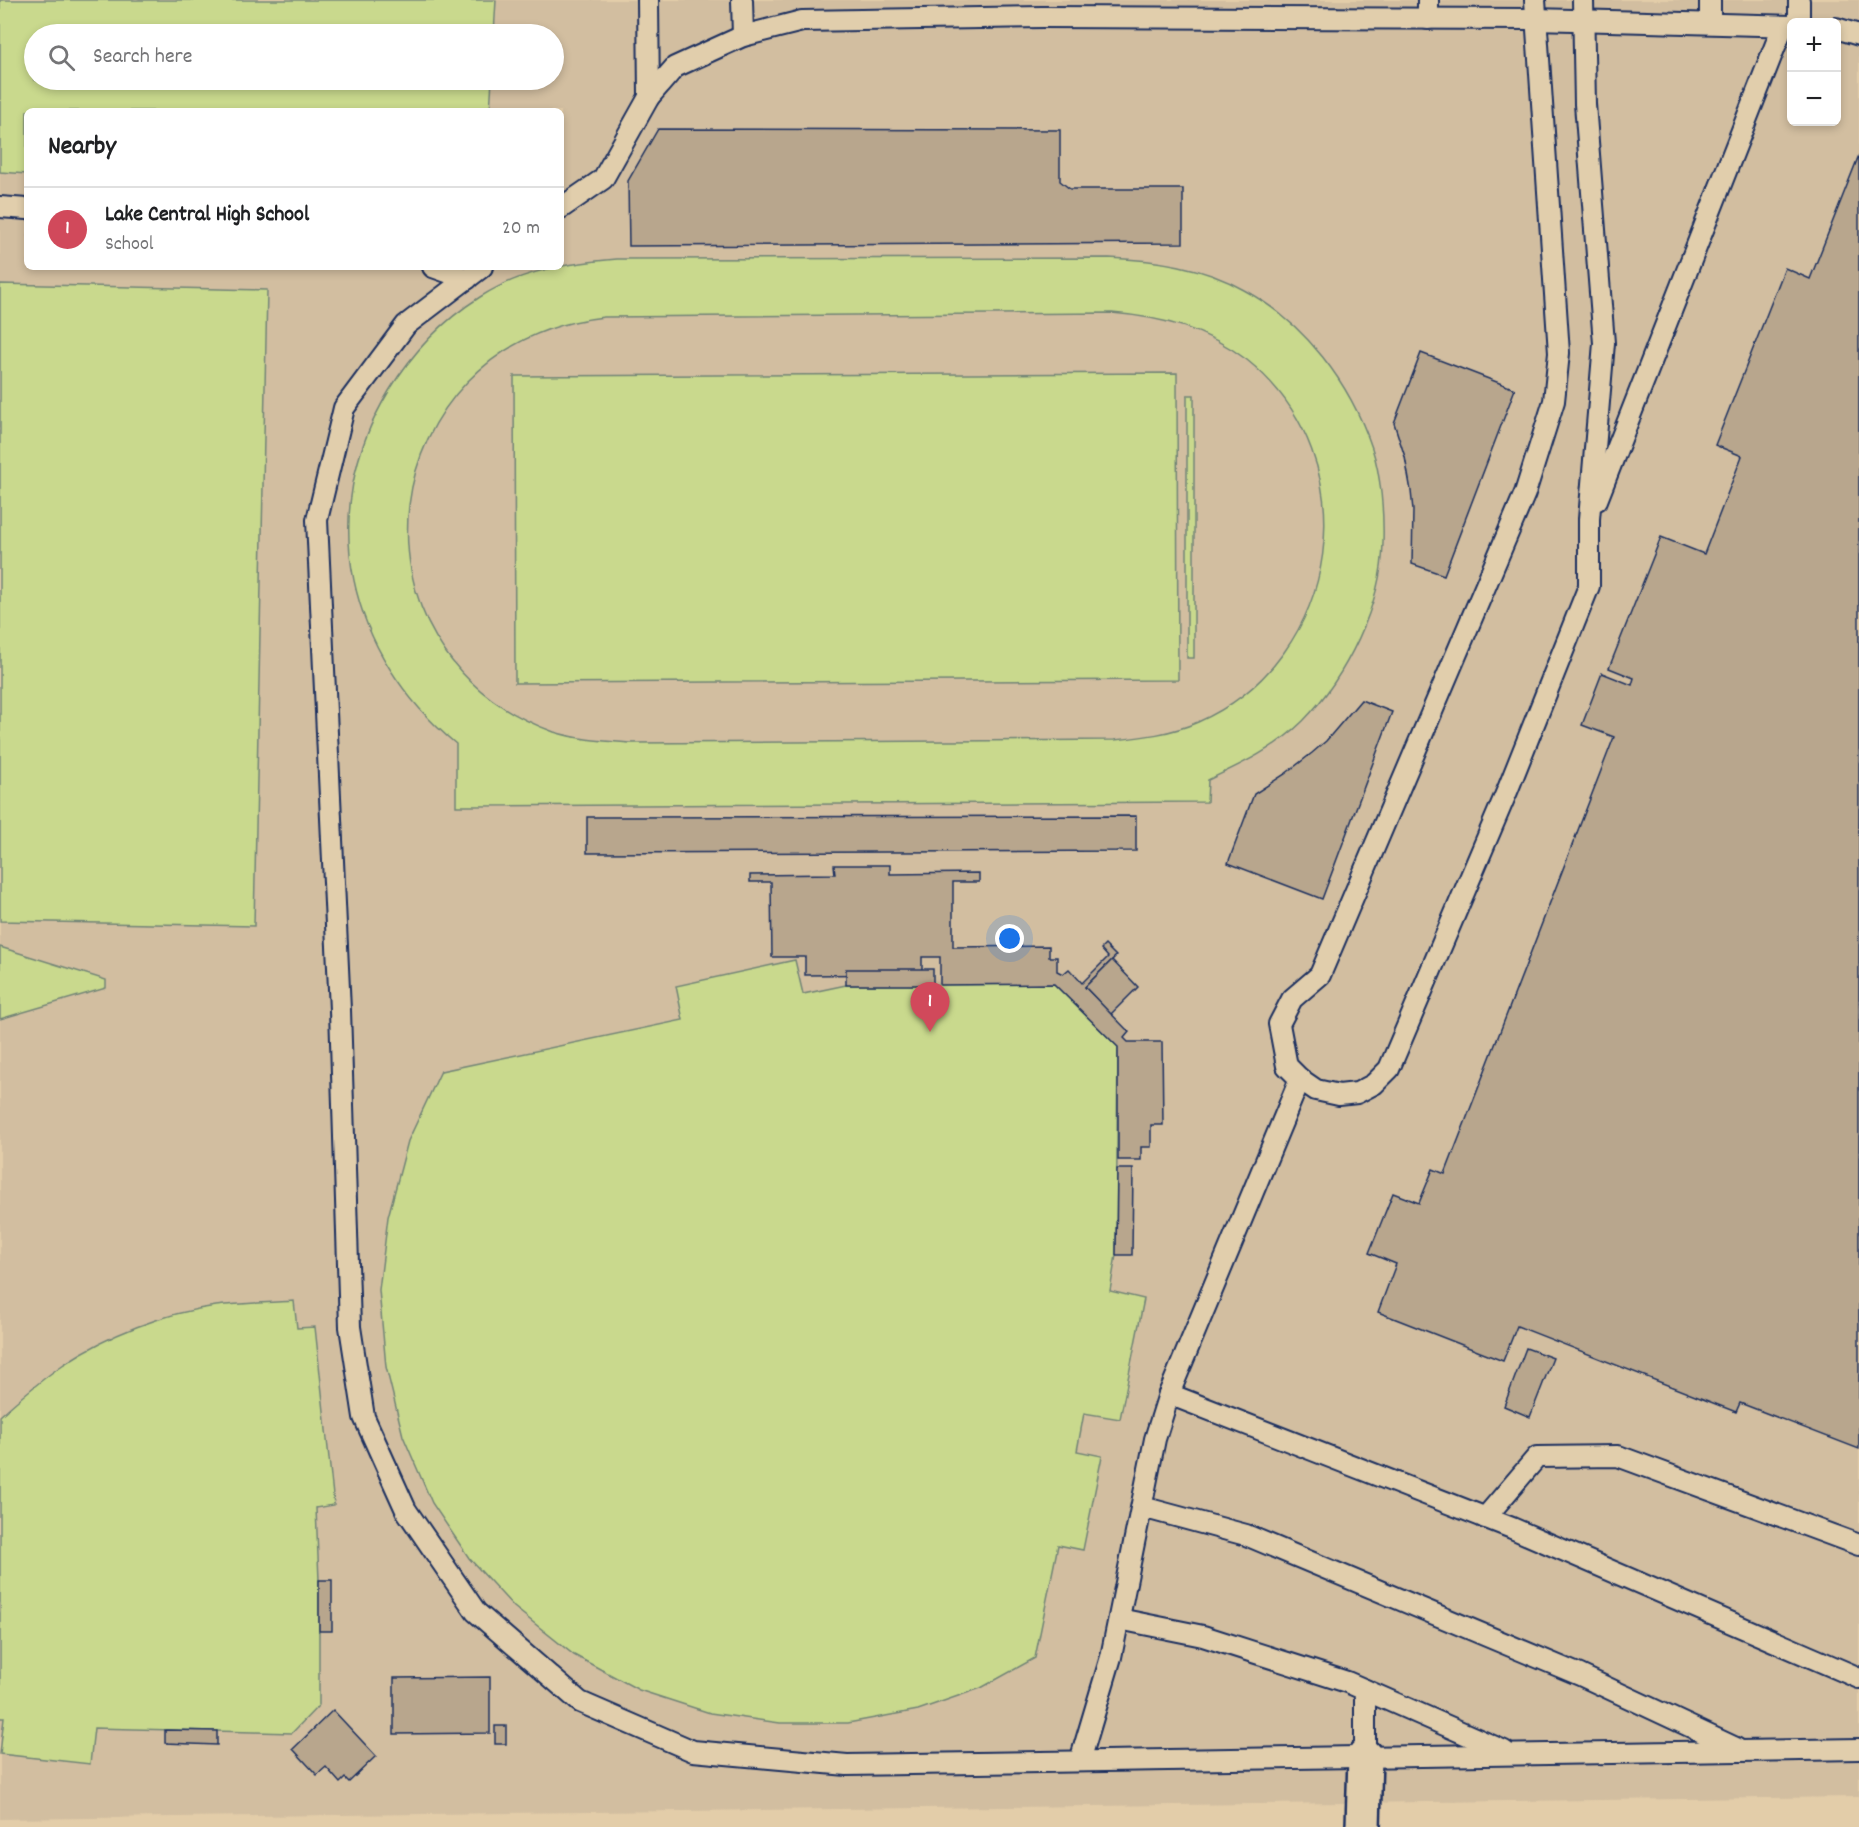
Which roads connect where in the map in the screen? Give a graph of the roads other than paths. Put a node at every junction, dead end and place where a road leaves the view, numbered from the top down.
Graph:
1 (648, 0) edge
2 (742, 0) edge
3 (1584, 0) edge
4 (1710, 0) edge
5 (1799, 0) edge
6 (1043, 8) edge
7 (1130, 9) edge
8 (1223, 9) edge
9 (1324, 9) edge
10 (1428, 9) edge
11 (846, 10) edge
12 (1535, 10) edge
13 (1793, 18) edge
14 (1584, 20) junction
15 (1710, 23) junction
16 (1787, 25) edge
17 (1841, 30) edge
18 (1787, 35) edge
19 (1859, 35) edge
20 (743, 36) junction
21 (649, 97) junction
22 (564, 206) edge
23 (0, 207) edge
24 (24, 208) edge
25 (454, 270) edge
26 (474, 273) edge
27 (1589, 519) junction
28 (1300, 1079) junction
29 (1169, 1394) junction
30 (1142, 1507) junction
31 (1485, 1518) junction
32 (1859, 1545) edge
33 (1119, 1619) junction
34 (1859, 1678) edge
35 (1365, 1690) junction
36 (1859, 1749) edge
37 (1740, 1750) junction
38 (1511, 1754) junction
39 (1365, 1756) junction
40 (1080, 1761) junction
41 (1363, 1827) edge

1 - 21 lane
2 - 20 lane
3 - 14 lane
4 - 15 lane
5 - 13 lane
6 - 7 lane
6 - 11 lane
7 - 8 lane
8 - 9 lane
9 - 10 lane
10 - 12 lane
11 - 20 lane
12 - 14 lane
12 - 28 lane
14 - 15 lane
14 - 27 lane
15 - 16 lane
17 - 19 lane
18 - 27 lane
20 - 21 lane
21 - 22 lane
23 - 24 lane
25 - 26 lane
26 - 40 lane
27 - 28 lane
28 - 29 lane
29 - 30 lane
29 - 31 lane
30 - 33 lane
30 - 37 lane
31 - 32 lane
31 - 34 lane
33 - 35 lane
33 - 40 lane
35 - 38 lane
35 - 39 lane
36 - 37 lane
37 - 38 lane
38 - 39 lane
39 - 40 lane
39 - 41 street

